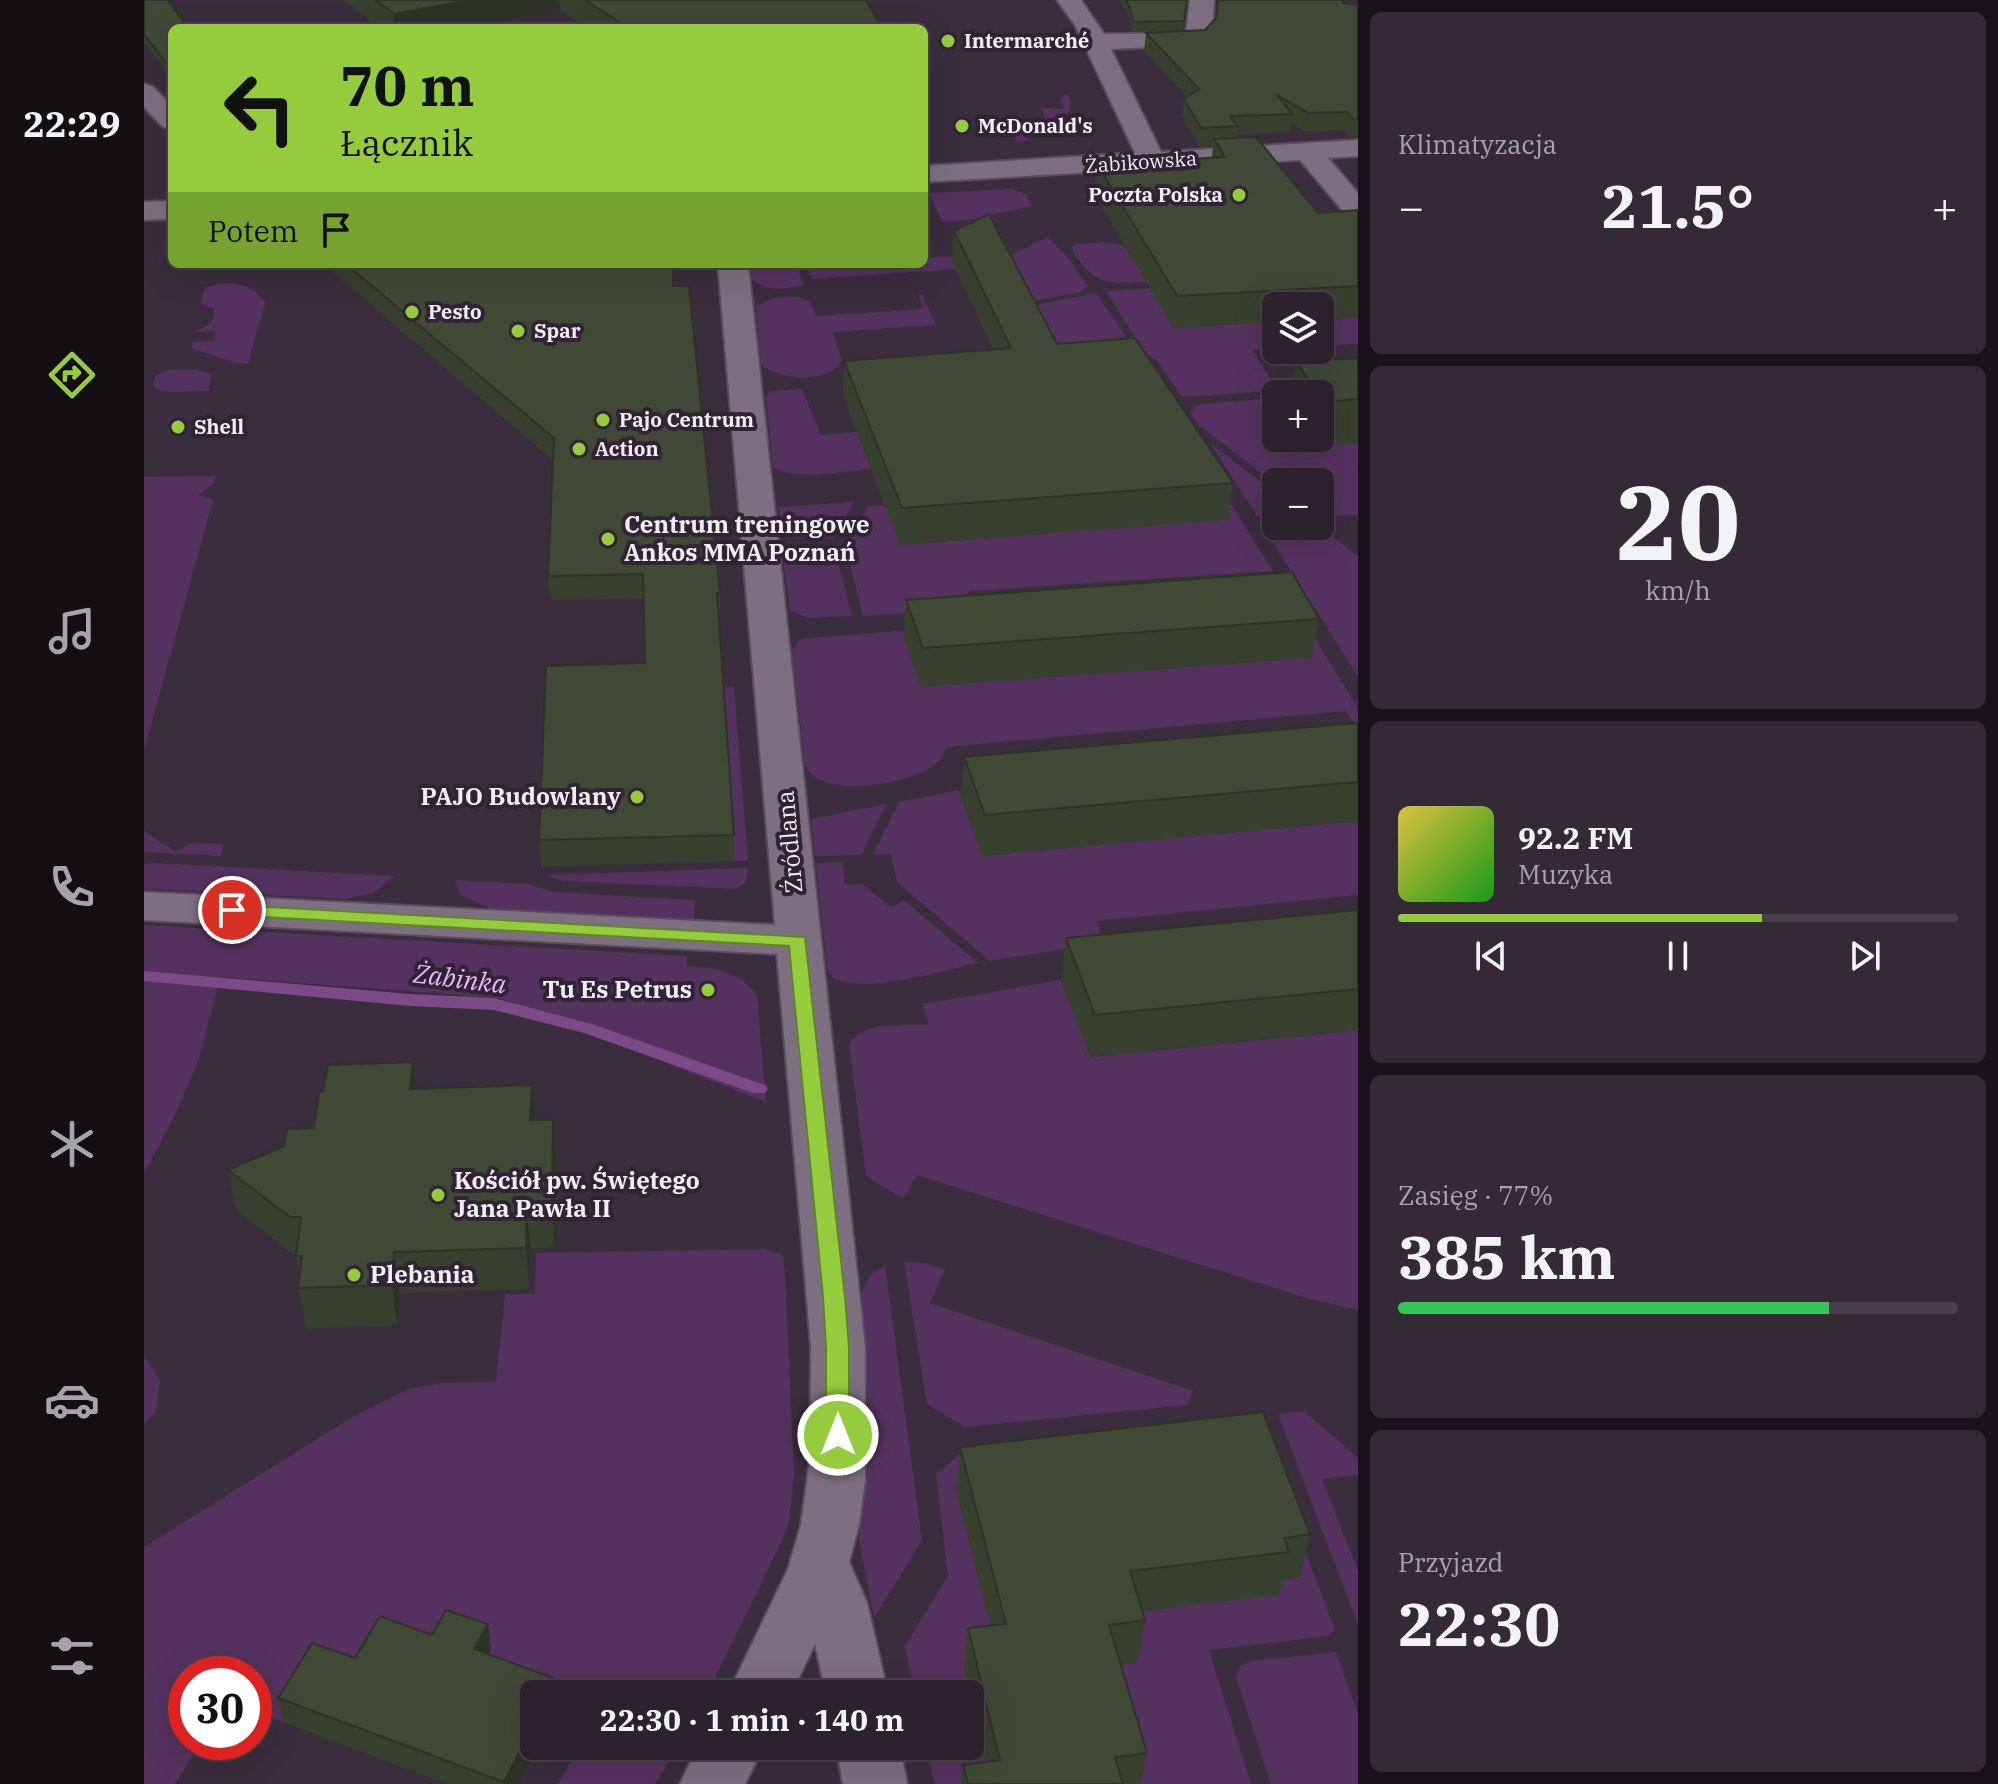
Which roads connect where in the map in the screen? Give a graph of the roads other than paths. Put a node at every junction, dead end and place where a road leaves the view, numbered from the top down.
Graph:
1 (1069, 0) edge
2 (1202, 0) edge
3 (1096, 42) junction
4 (1358, 148) edge
5 (1307, 151) junction
6 (1152, 161) junction
7 (928, 174) edge
8 (168, 210) edge
9 (144, 211) edge
10 (1358, 211) edge
11 (733, 268) edge
12 (144, 906) edge
13 (798, 941) junction
14 (820, 1563) junction
15 (766, 1680) edge
16 (854, 1680) edge
17 (725, 1760) edge
18 (871, 1760) edge
19 (712, 1784) edge
20 (875, 1784) edge

1 - 3 street
2 - 3 street
3 - 6 street
4 - 5 street, Żabikowska
5 - 6 street, Żabikowska
5 - 10 street
6 - 7 street, Żabikowska
8 - 9 street
11 - 13 street, Źródlana
12 - 13 street
13 - 14 street, Źródlana
14 - 15 street, Źródlana
14 - 16 street
17 - 19 street
18 - 20 street

